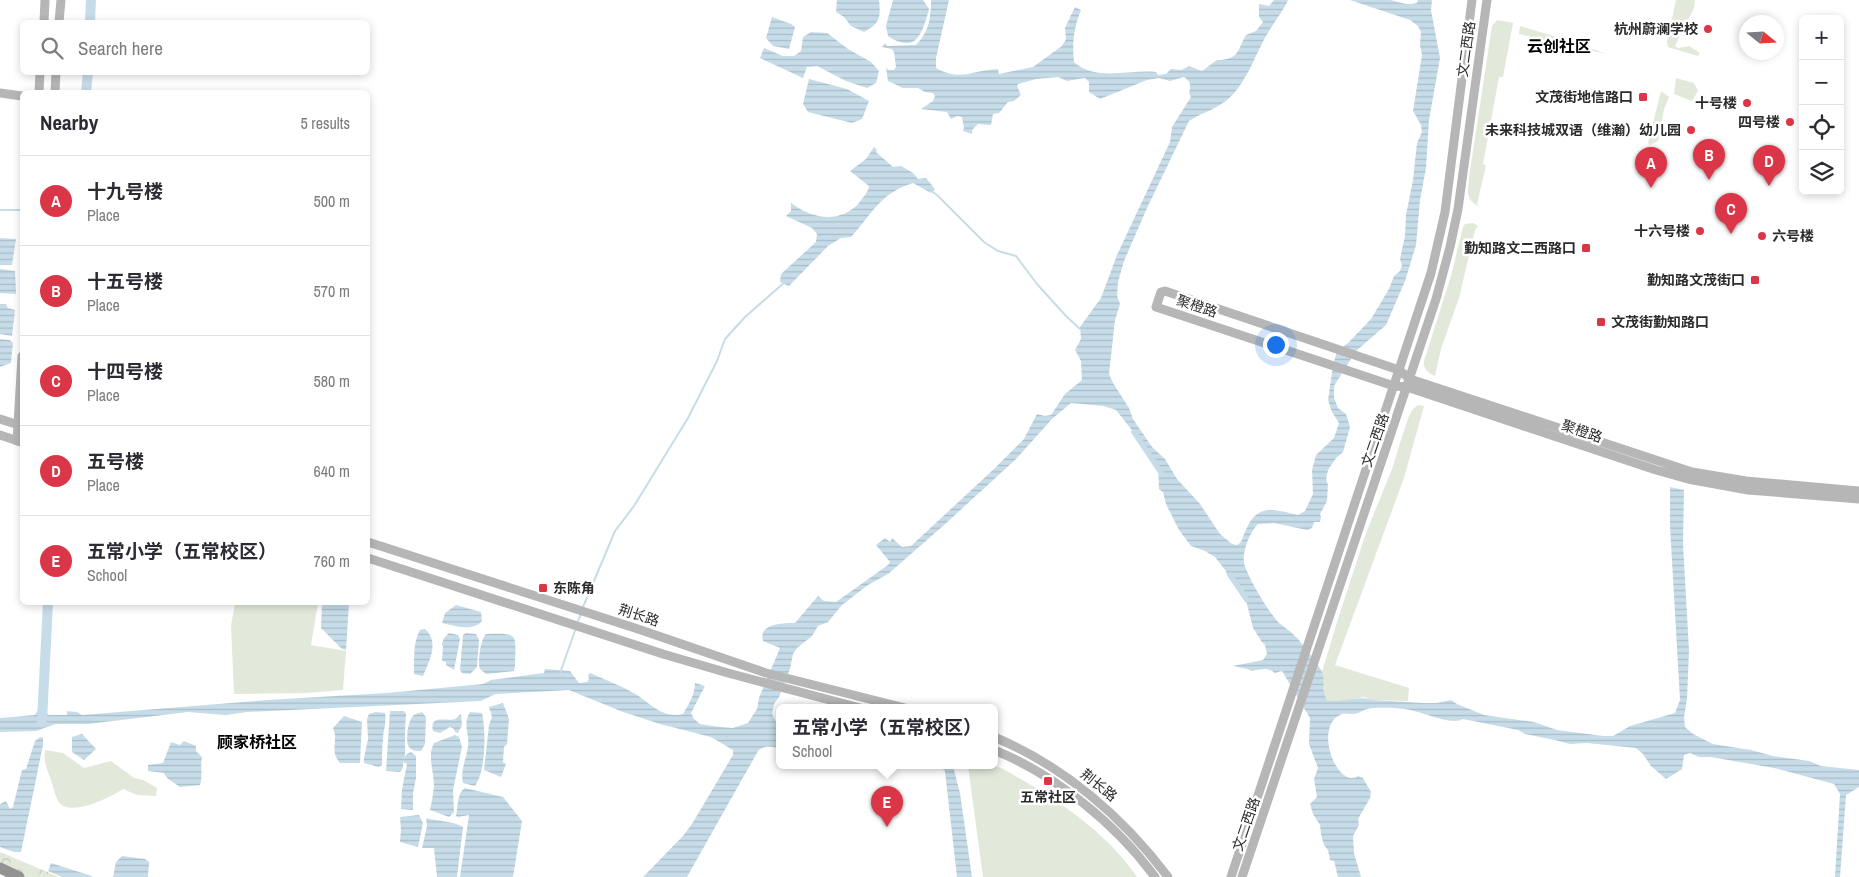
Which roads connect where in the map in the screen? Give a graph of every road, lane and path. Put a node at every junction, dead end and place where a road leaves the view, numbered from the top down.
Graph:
1 (45, 0) edge
2 (60, 0) edge
3 (1472, 0) edge
4 (1487, 0) edge
5 (44, 20) edge
6 (59, 20) edge
7 (40, 75) edge
8 (56, 75) edge
9 (39, 90) edge
10 (55, 90) edge
11 (0, 93) edge
12 (20, 96) edge
13 (1399, 370) junction
14 (1409, 383) junction
15 (1394, 386) junction
16 (0, 419) edge
17 (20, 426) edge
18 (0, 435) edge
19 (20, 442) edge
20 (1859, 491) edge
21 (1859, 499) edge
22 (370, 543) edge
23 (370, 559) edge
24 (845, 704) edge
25 (889, 704) edge
26 (998, 739) edge
27 (998, 752) edge
28 (0, 868) edge
29 (19, 877) edge
30 (1154, 877) edge
31 (1168, 877) edge
32 (1231, 877) edge
33 (1242, 877) edge

1 - 5 main road
2 - 6 main road
3 - 13 main road, 文二西路
4 - 14 main road, 文二西路
7 - 9 main road
8 - 10 main road
11 - 12 main road
13 - 14 main road, 聚橙路
13 - 15 main road, 文二西路
13 - 15 main road, 聚橙路
14 - 15 main road, 聚橙路
14 - 20 main road, 聚橙路
14 - 21 main road, 聚橙路
14 - 33 main road, 文二西路
15 - 32 main road, 文二西路
16 - 17 main road
17 - 19 main road
18 - 19 main road
22 - 25 main road, 荆长路
23 - 24 main road, 荆长路
26 - 31 main road, 荆长路
27 - 30 main road, 荆长路
28 - 29 highway

